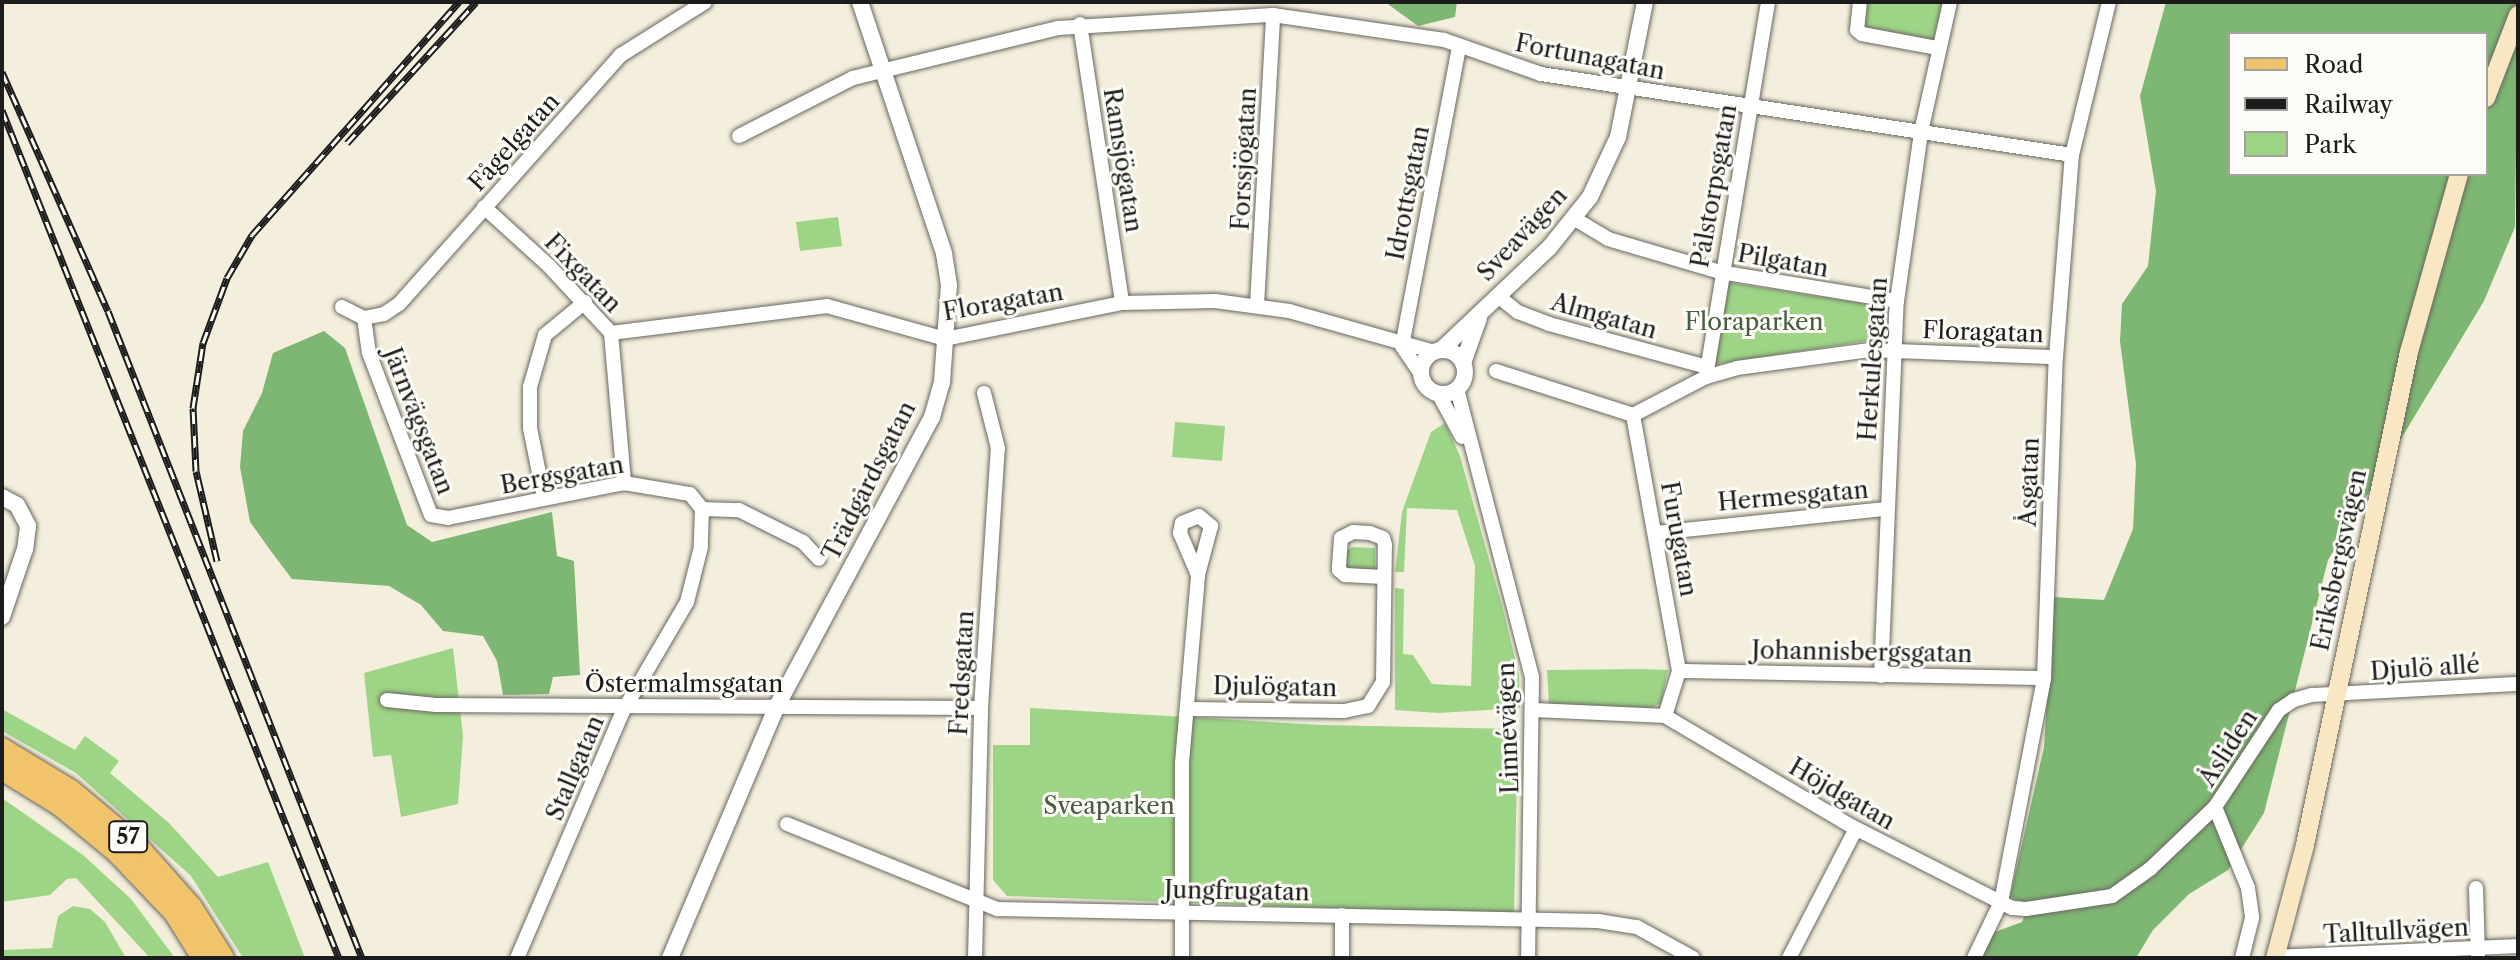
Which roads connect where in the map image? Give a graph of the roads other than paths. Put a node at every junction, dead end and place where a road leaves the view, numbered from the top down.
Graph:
1 (705, 2) edge
2 (860, 2) edge
3 (1645, 2) edge
4 (1768, 2) edge
5 (1860, 2) edge
6 (1950, 2) edge
7 (2109, 2) edge
8 (1273, 15) junction
9 (2518, 15) edge
10 (1080, 24) junction
11 (1459, 48) junction
12 (1937, 48) junction
13 (882, 70) junction
14 (1630, 89) junction
15 (2488, 93) edge
16 (1751, 107) junction
17 (1921, 132) junction
18 (739, 136) dead end
19 (2072, 155) junction
20 (2458, 176) edge
21 (484, 207) junction
22 (1575, 219) junction
23 (1720, 272) junction
24 (1498, 296) junction
25 (1897, 301) junction
26 (585, 302) junction
27 (1122, 303) junction
28 (1257, 305) junction
29 (342, 307) dead end
30 (1481, 313) junction
31 (364, 318) junction
32 (611, 333) junction
33 (945, 339) junction
34 (1402, 346) junction
35 (1438, 351) junction
36 (1893, 351) junction
37 (2056, 357) junction
38 (1463, 363) junction
39 (1496, 371) dead end
40 (1705, 372) junction
41 (1421, 374) junction
42 (1457, 389) junction
43 (984, 393) dead end
44 (1438, 393) junction
45 (1633, 415) junction
46 (1473, 455) junction
47 (624, 483) junction
48 (2, 497) edge
49 (544, 498) junction
50 (702, 509) junction
51 (1886, 509) junction
52 (433, 516) joint
53 (1656, 533) junction
54 (819, 559) dead end
55 (1198, 575) dead end
56 (1383, 577) dead end
57 (2, 617) edge
58 (1679, 671) junction
59 (1881, 676) junction
60 (2044, 678) junction
61 (2518, 684) edge
62 (2335, 695) junction
63 (387, 700) dead end
64 (628, 704) junction
65 (777, 706) junction
66 (981, 708) junction
67 (1190, 709) junction
68 (1535, 710) junction
69 (1665, 716) junction
70 (2, 748) edge
71 (2, 770) edge
72 (2215, 807) junction
73 (787, 824) dead end
74 (1856, 829) junction
75 (2476, 888) dead end
76 (2001, 902) junction
77 (976, 904) junction
78 (1182, 911) junction
79 (1342, 915) junction
80 (1531, 919) junction
81 (2518, 946) edge
82 (2478, 954) edge
83 (202, 958) edge
84 (224, 958) edge
85 (517, 958) edge
86 (670, 958) edge
87 (975, 958) edge
88 (1182, 958) edge
89 (1342, 958) edge
90 (1528, 958) edge
91 (1693, 958) edge
92 (1789, 958) edge
93 (1974, 958) edge
94 (2242, 958) edge
95 (2275, 958) edge

1 - 21 street, Fågelgatan
2 - 13 street, Trädgårdsgatan
3 - 14 street, Sveavägen
4 - 16 street, Pålstorpsgatan
5 - 12 street
6 - 12 street, Herkulesgatan
7 - 19 street, Åsgatan
8 - 10 street, Fortunagatan
8 - 11 street, Fortunagatan
8 - 28 street, Forssjögatan
9 - 15 main road
10 - 13 street, Fortunagatan
10 - 27 street, Ramsjögatan
11 - 14 street, Fortunagatan
11 - 34 street, Idrottsgatan
12 - 17 street, Herkulesgatan
13 - 18 street, Fortunagatan
13 - 33 street, Trädgårdsgatan
14 - 16 street, Fortunagatan
14 - 22 street, Sveavägen
16 - 17 street, Fortunagatan
16 - 23 street, Pålstorpsgatan
17 - 19 street, Fortunagatan
17 - 25 street, Herkulesgatan
19 - 37 street, Åsgatan
20 - 62 main road, Eriksbergsvägen
21 - 26 street, Fixgatan
21 - 31 street, Fågelgatan
22 - 23 street, Pilgatan
22 - 24 street, Sveavägen
23 - 25 street, Pilgatan
23 - 40 street, Pålstorpsgatan
24 - 30 street, Sveavägen
24 - 40 street, Almgatan
25 - 36 street, Herkulesgatan
26 - 32 street, Fixgatan
26 - 49 street
27 - 28 street, Floragatan
27 - 33 street, Floragatan
28 - 34 street, Floragatan
29 - 31 street
30 - 35 street, Sveavägen
30 - 38 street, Sveavägen
31 - 52 street, Järnvägsgatan
32 - 33 street, Floragatan
32 - 47 street, Fixgatan
33 - 65 street, Trädgårdsgatan
34 - 35 street, Floragatan
34 - 41 street
35 - 38 street
35 - 41 street
36 - 37 street, Floragatan
36 - 40 street, Floragatan
36 - 51 street, Herkulesgatan
37 - 60 street, Åsgatan
38 - 42 street
39 - 45 street
40 - 45 street, Floragatan
41 - 44 street
42 - 44 street
42 - 46 street, Linnévägen
43 - 66 street, Fredsgatan
44 - 46 street, Linnévägen
45 - 53 street, Furugatan
46 - 68 street, Linnévägen
47 - 49 street, Bergsgatan
47 - 50 street, Bergsgatan
48 - 57 street
49 - 52 street, Bergsgatan
50 - 54 street, Bergsgatan
50 - 64 street, Stallgatan
51 - 53 street, Hermesgatan
51 - 59 street, Herkulesgatan
53 - 58 street, Furugatan
55 - 67 street, Djulögatan
56 - 67 street, Djulögatan
58 - 59 street, Johannisbergsgatan
58 - 69 street
59 - 60 street, Johannisbergsgatan
60 - 76 street, Åsgatan
61 - 62 street, Djulö allé
62 - 72 street, Åsliden
62 - 95 main road, Eriksbergsvägen
63 - 64 street, Östermalmsgatan
64 - 65 street, Östermalmsgatan
64 - 85 street, Stallgatan
65 - 66 street, Östermalmsgatan
65 - 86 street, Trädgårdsgatan
66 - 77 street, Fredsgatan
67 - 78 street, Djulögatan
68 - 69 street, Höjdgatan
68 - 80 street, Linnévägen
69 - 74 street, Höjdgatan
70 - 84 main road, 57
71 - 83 main road, 57
72 - 76 street, Höjdgatan
72 - 94 street, Åsliden
73 - 77 street, Jungfrugatan
74 - 76 street, Höjdgatan
74 - 92 street
75 - 82 street
76 - 93 street, Åsgatan
77 - 78 street, Jungfrugatan
77 - 87 street, Fredsgatan
78 - 79 street, Jungfrugatan
78 - 88 street, Djulögatan
79 - 80 street, Jungfrugatan
79 - 89 street
80 - 90 street, Linnévägen
80 - 91 street, Jungfrugatan
81 - 82 street, Talltullvägen
82 - 95 street, Talltullvägen

